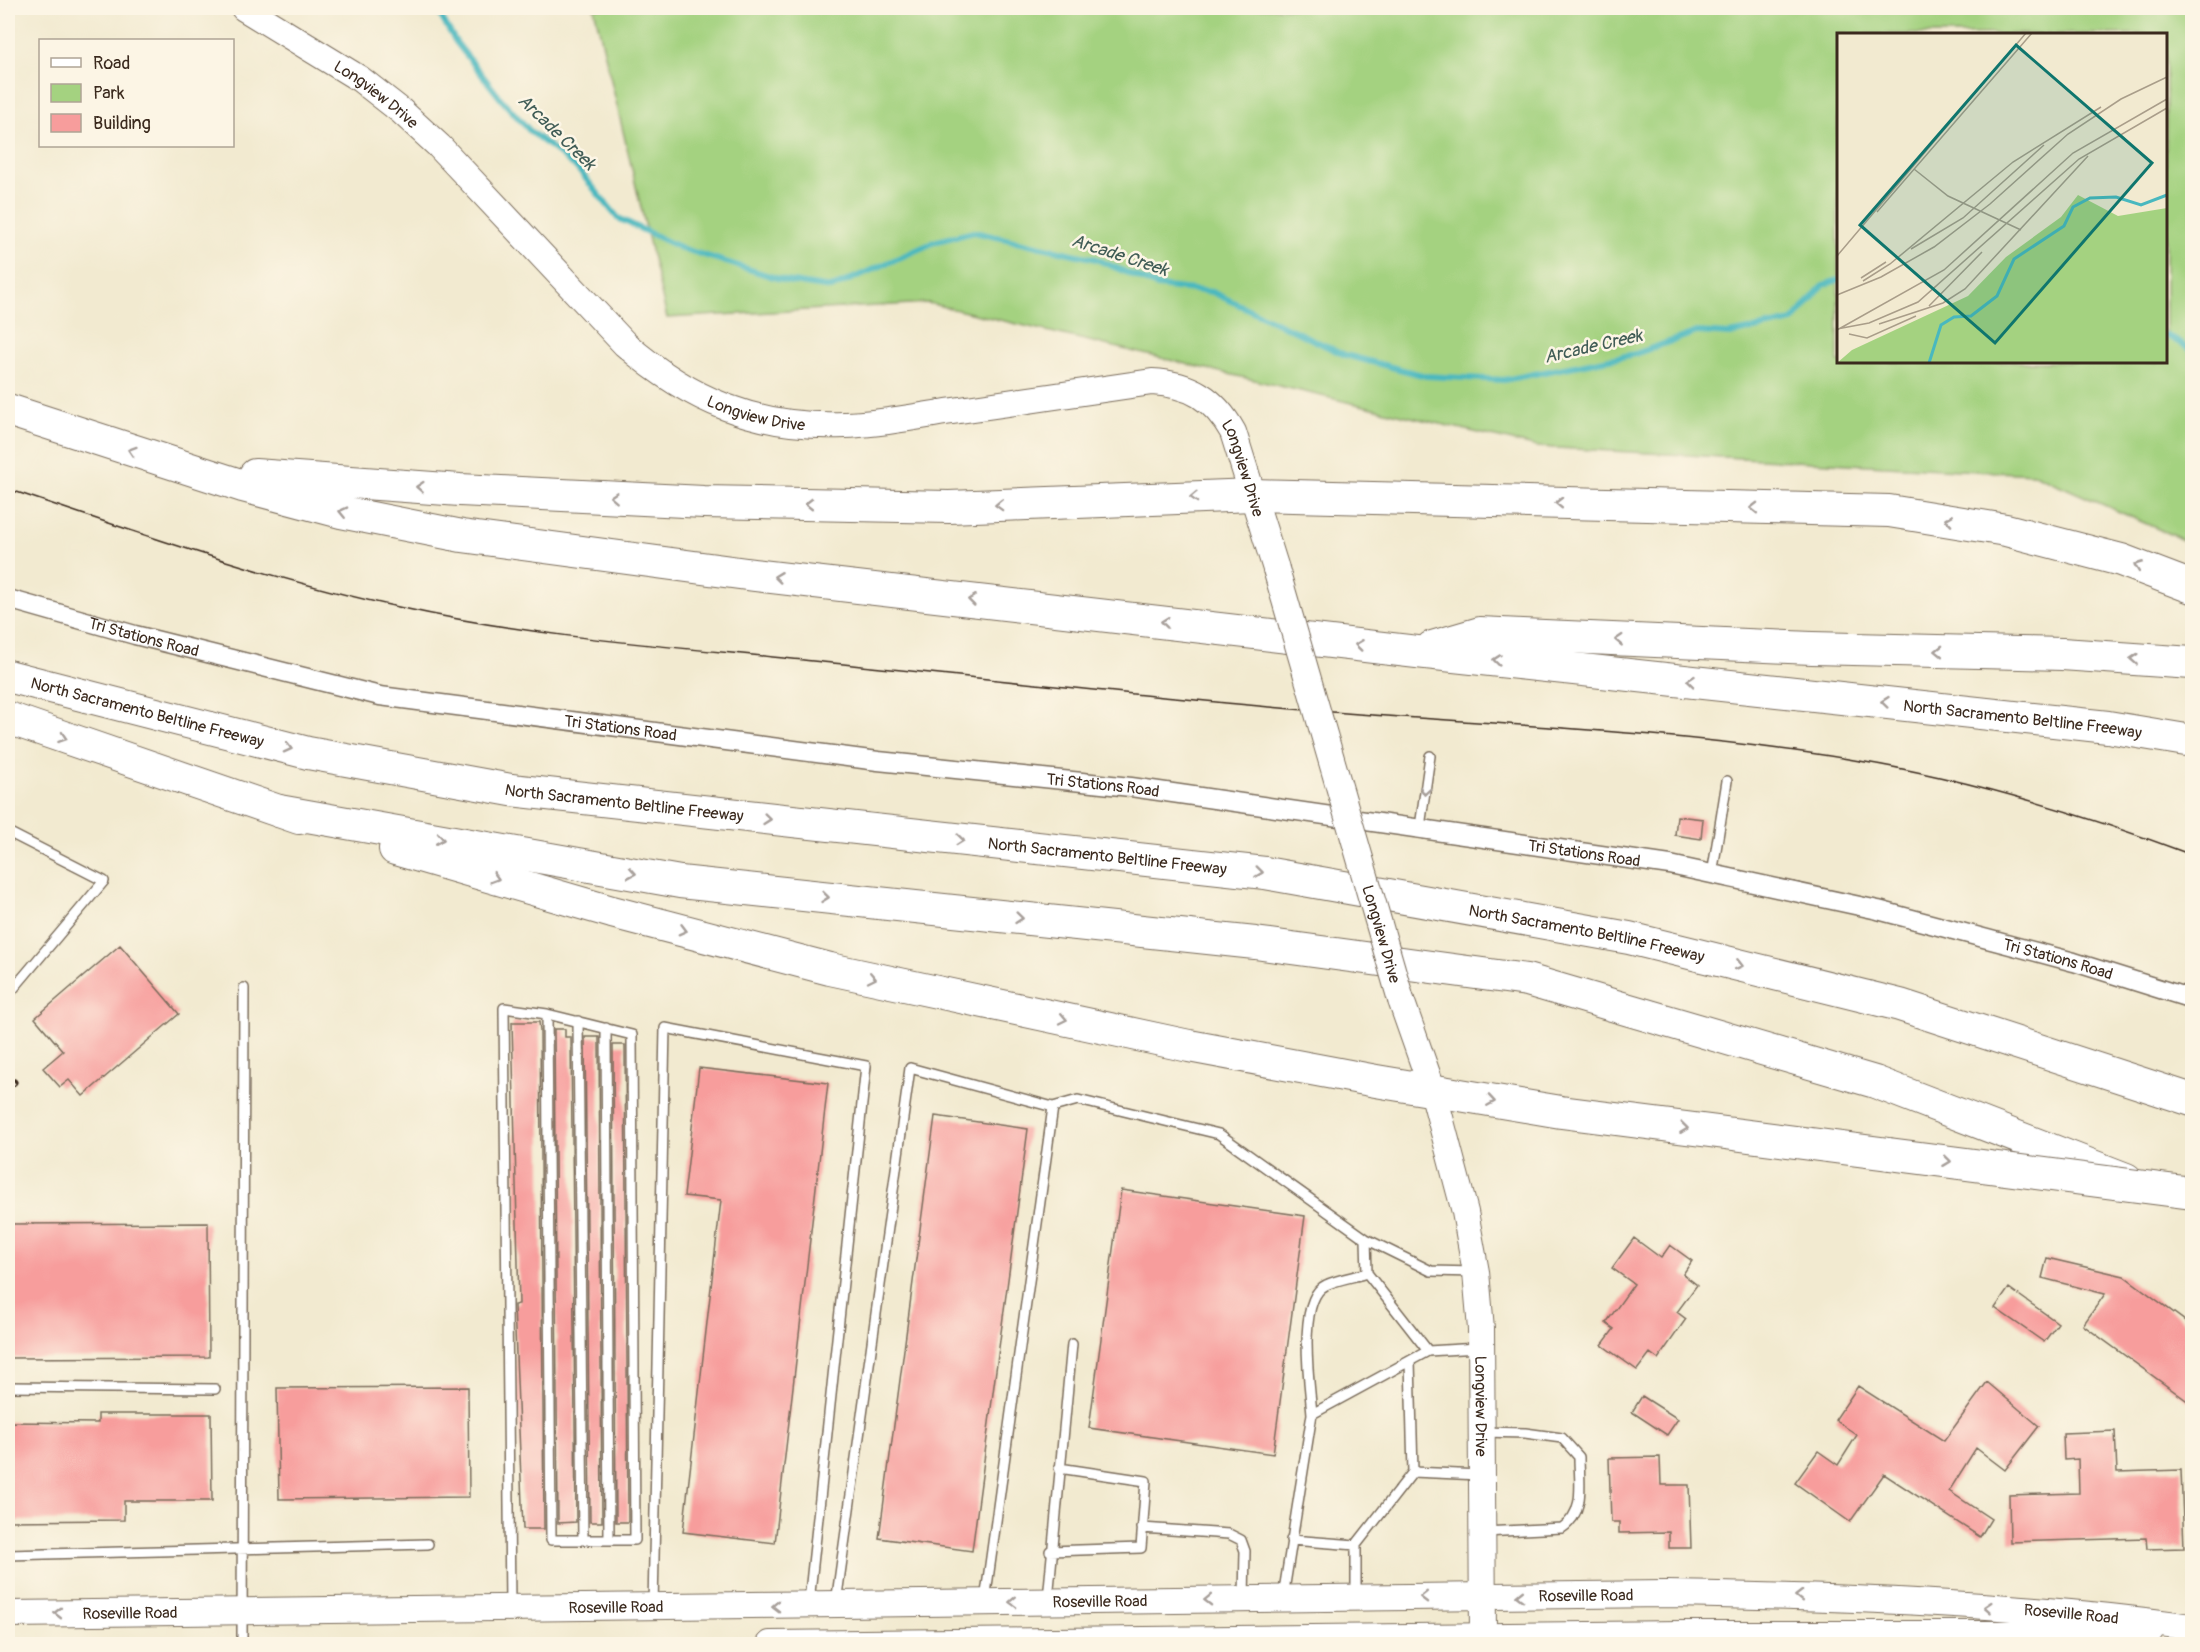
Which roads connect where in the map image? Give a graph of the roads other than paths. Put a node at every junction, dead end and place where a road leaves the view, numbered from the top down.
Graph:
1 (244, 8) edge
2 (8, 410) edge
3 (188, 469) junction
4 (1253, 495) junction
5 (2193, 587) edge
6 (8, 599) edge
7 (1417, 652) junction
8 (2193, 663) edge
9 (8, 676) edge
10 (8, 718) edge
11 (2193, 741) edge
12 (1430, 756) dead end
13 (1727, 781) dead end
14 (279, 811) junction
15 (1420, 827) junction
16 (8, 832) edge
17 (1712, 875) junction
18 (244, 988) dead end
19 (8, 995) edge
20 (2193, 999) edge
21 (547, 1014) junction
22 (578, 1022) junction
23 (606, 1028) junction
24 (1433, 1091) junction
25 (2193, 1100) edge
26 (1053, 1107) junction
27 (2193, 1193) edge
28 (2193, 1205) edge
29 (1366, 1239) junction
30 (1476, 1272) junction
31 (1367, 1273) junction
32 (1072, 1344) dead end
33 (1481, 1348) junction
34 (1428, 1352) junction
35 (1410, 1361) junction
36 (8, 1387) edge
37 (215, 1389) dead end
38 (1312, 1414) junction
39 (1481, 1432) junction
40 (1059, 1468) junction
41 (1413, 1472) junction
42 (1482, 1475) junction
43 (1142, 1528) junction
44 (1482, 1533) junction
45 (583, 1540) junction
46 (609, 1540) junction
47 (1292, 1540) junction
48 (428, 1544) dead end
49 (1356, 1545) junction
50 (243, 1549) junction
51 (1050, 1551) junction
52 (8, 1555) edge
53 (1483, 1597) junction
54 (1356, 1598) junction
55 (1282, 1599) junction
56 (1244, 1600) junction
57 (1048, 1601) junction
58 (985, 1603) junction
59 (836, 1605) junction
60 (510, 1606) junction
61 (808, 1606) junction
62 (653, 1608) junction
63 (243, 1612) junction
64 (8, 1614) edge
65 (2193, 1627) edge
66 (1483, 1636) junction
67 (242, 1644) edge
68 (770, 1644) edge

1 - 4 main road, Longview Drive
3 -> 2 highway, North Sacramento Beltline Freeway
4 -> 3 highway
7 -> 3 highway, North Sacramento Beltline Freeway
5 -> 4 highway
4 - 24 main road, Longview Drive, bridge
6 - 15 street, Tri Stations Road
8 -> 7 highway
11 -> 7 highway, North Sacramento Beltline Freeway
9 -> 25 highway, North Sacramento Beltline Freeway
10 -> 14 highway
12 -> 15 lane
13 - 17 lane
14 -> 24 highway
14 -> 28 highway
15 - 17 street, Tri Stations Road
16 - 19 lane
17 - 20 street, Tri Stations Road
18 - 50 lane
21 - 22 lane
21 - 45 lane
21 - 60 lane
22 - 23 lane
22 - 45 lane
23 - 46 lane
23 - 46 lane
24 -> 27 highway, bridge
24 - 30 main road, Longview Drive
26 - 29 lane
26 - 58 lane
26 - 59 lane
29 - 30 lane
29 - 31 lane
30 - 33 main road, Longview Drive
31 - 34 lane
31 - 38 lane
32 - 40 lane
33 - 34 lane
33 - 39 main road, Longview Drive
34 - 35 lane
35 - 38 lane
35 - 41 lane
36 - 37 lane
38 - 47 lane
39 - 42 main road, Longview Drive
39 - 44 lane
40 - 43 lane
40 - 51 lane
41 - 42 lane
41 - 49 lane
42 - 44 main road, Longview Drive
43 - 51 lane
43 - 56 lane
44 - 53 main road, Longview Drive
45 - 46 lane
47 - 49 lane
47 - 55 lane
48 - 50 lane
49 - 54 lane
50 - 52 lane
50 - 63 lane
51 - 57 lane
53 -> 54 main road, Roseville Road
65 -> 53 main road, Roseville Road
53 - 66 main road, Longview Drive
54 - 55 main road, Roseville Road
55 - 56 main road, Roseville Road
56 -> 57 main road, Roseville Road
57 -> 58 main road, Roseville Road
58 - 59 main road, Roseville Road
59 - 61 main road, Roseville Road
60 - 62 main road, Roseville Road
60 - 63 main road, Roseville Road
61 -> 62 main road, Roseville Road
61 - 62 lane
63 -> 64 main road, Roseville Road
63 - 67 lane
65 - 66 main road, Roseville Road
66 - 68 main road, Roseville Road

